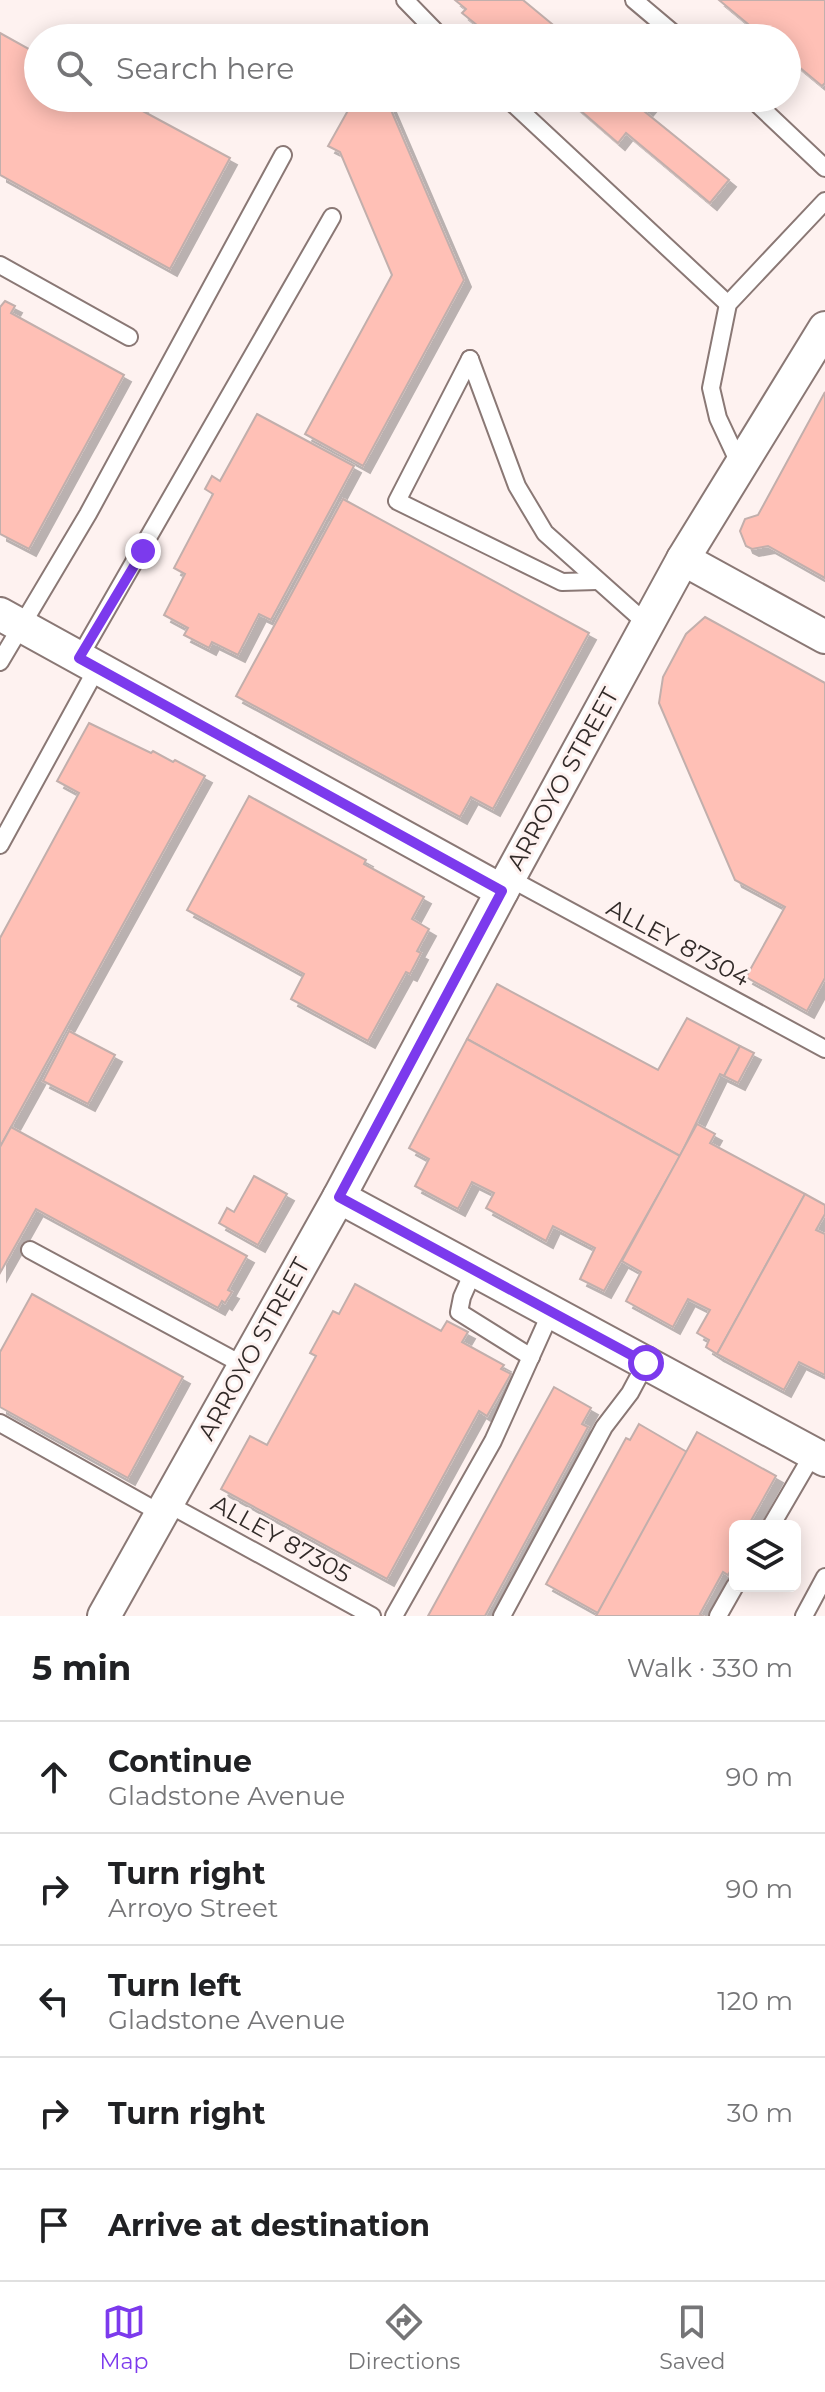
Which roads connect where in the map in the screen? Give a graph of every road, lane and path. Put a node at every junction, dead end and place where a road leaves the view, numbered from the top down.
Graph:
1 (405, 0) edge
2 (634, 0) edge
3 (428, 24) edge
4 (662, 24) edge
5 (522, 112) edge
6 (766, 112) edge
7 (283, 155) dead end
8 (825, 168) edge
9 (825, 201) edge
10 (332, 217) dead end
11 (0, 265) edge
12 (728, 304) junction
13 (825, 328) edge
14 (129, 337) dead end
15 (740, 465) junction
16 (683, 559) junction
17 (597, 581) junction
18 (11, 620) edge
19 (647, 624) junction
20 (825, 637) edge
21 (0, 662) edge
22 (88, 663) junction
23 (0, 845) edge
24 (505, 885) junction
25 (825, 1049) edge
26 (339, 1197) junction
27 (30, 1250) dead end
28 (474, 1270) junction
29 (551, 1312) junction
30 (531, 1357) junction
31 (646, 1363) junction
32 (245, 1366) junction
33 (0, 1423) edge
34 (819, 1457) edge
35 (165, 1509) junction
36 (775, 1520) edge
37 (825, 1577) edge
38 (732, 1592) edge
39 (104, 1616) edge
40 (372, 1616) edge
41 (394, 1616) edge
42 (502, 1616) edge
43 (718, 1616) edge
44 (804, 1616) edge

1 - 3 lane
2 - 4 lane
5 - 12 lane
6 - 8 lane
7 - 18 lane
9 - 12 lane
10 - 22 lane
11 - 14 lane
12 - 15 lane
13 - 15 street, ARROYO STREET
15 - 16 street, ARROYO STREET
16 - 19 street, ARROYO STREET
16 - 20 street
17 - 17 lane
17 - 19 lane
18 - 21 lane
18 - 22 street
19 - 24 street, ARROYO STREET
22 - 23 lane
22 - 24 street
24 - 25 lane, ALLEY 87304
24 - 26 street, ARROYO STREET
26 - 28 street
26 - 32 street, ARROYO STREET
27 - 32 lane
28 - 29 street
28 - 30 lane
29 - 30 lane
29 - 31 street
30 - 41 lane
31 - 34 street
31 - 42 lane
32 - 35 street, ARROYO STREET
33 - 35 lane, ALLEY 87305
34 - 36 lane
35 - 39 street, ARROYO STREET
35 - 40 lane, ALLEY 87305
37 - 44 lane
38 - 43 lane

